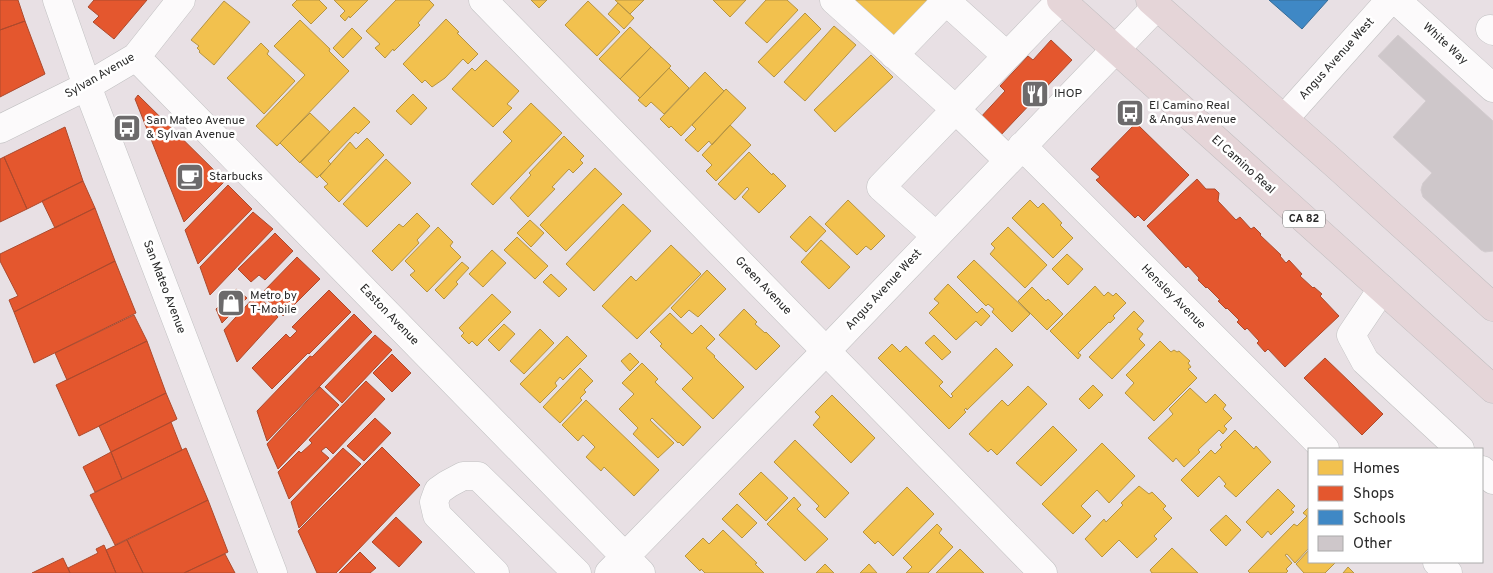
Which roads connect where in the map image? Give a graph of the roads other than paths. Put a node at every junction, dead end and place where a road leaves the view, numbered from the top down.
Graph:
1 (57, 0) edge
2 (181, 0) edge
3 (483, 0) edge
4 (834, 0) edge
5 (1061, 0) edge
6 (1390, 0) edge
7 (1396, 0) edge
8 (1154, 3) edge
9 (1115, 48) junction
10 (894, 55) junction
11 (136, 56) junction
12 (1007, 56) junction
13 (88, 86) junction
14 (1493, 88) edge
15 (955, 109) junction
16 (1284, 119) junction
17 (0, 129) edge
18 (1015, 153) junction
19 (936, 236) junction
20 (1382, 289) junction
21 (1493, 307) edge
22 (826, 351) junction
23 (1493, 389) edge
24 (1324, 448) edge
25 (1459, 448) edge
26 (1483, 471) edge
27 (1493, 480) edge
28 (1438, 563) edge
29 (625, 568) edge
30 (273, 573) edge
31 (495, 573) edge
32 (577, 573) edge
33 (1043, 573) edge
34 (1448, 573) edge

1 - 13 street, San Mateo Avenue
2 - 11 street, Sylvan Avenue
3 - 22 street, Green Avenue
4 - 10 street, Hensley Avenue
5 - 9 main road, El Camino Real / CA 82
5 - 12 street
6 - 16 street, Angus Avenue West
7 - 14 street, White Way
8 - 9 street, Angus Avenue West
8 - 16 main road
9 - 18 street, Angus Avenue West
9 - 20 main road, El Camino Real / CA 82
10 - 12 street
10 - 15 street, Hensley Avenue
11 - 13 street, Sylvan Avenue
11 - 29 street, Easton Avenue
12 - 15 street
13 - 17 street, Sylvan Avenue
13 - 30 street, San Mateo Avenue
15 - 18 street, Hensley Avenue
15 - 19 street
16 - 21 main road
18 - 19 street, Angus Avenue West
18 - 24 street, Hensley Avenue
19 - 22 street, Angus Avenue West
20 - 23 main road, El Camino Real / CA 82
20 - 25 street
22 - 29 street, Angus Avenue West
22 - 33 street, Green Avenue
26 - 27 street
28 - 34 street
31 - 32 street

